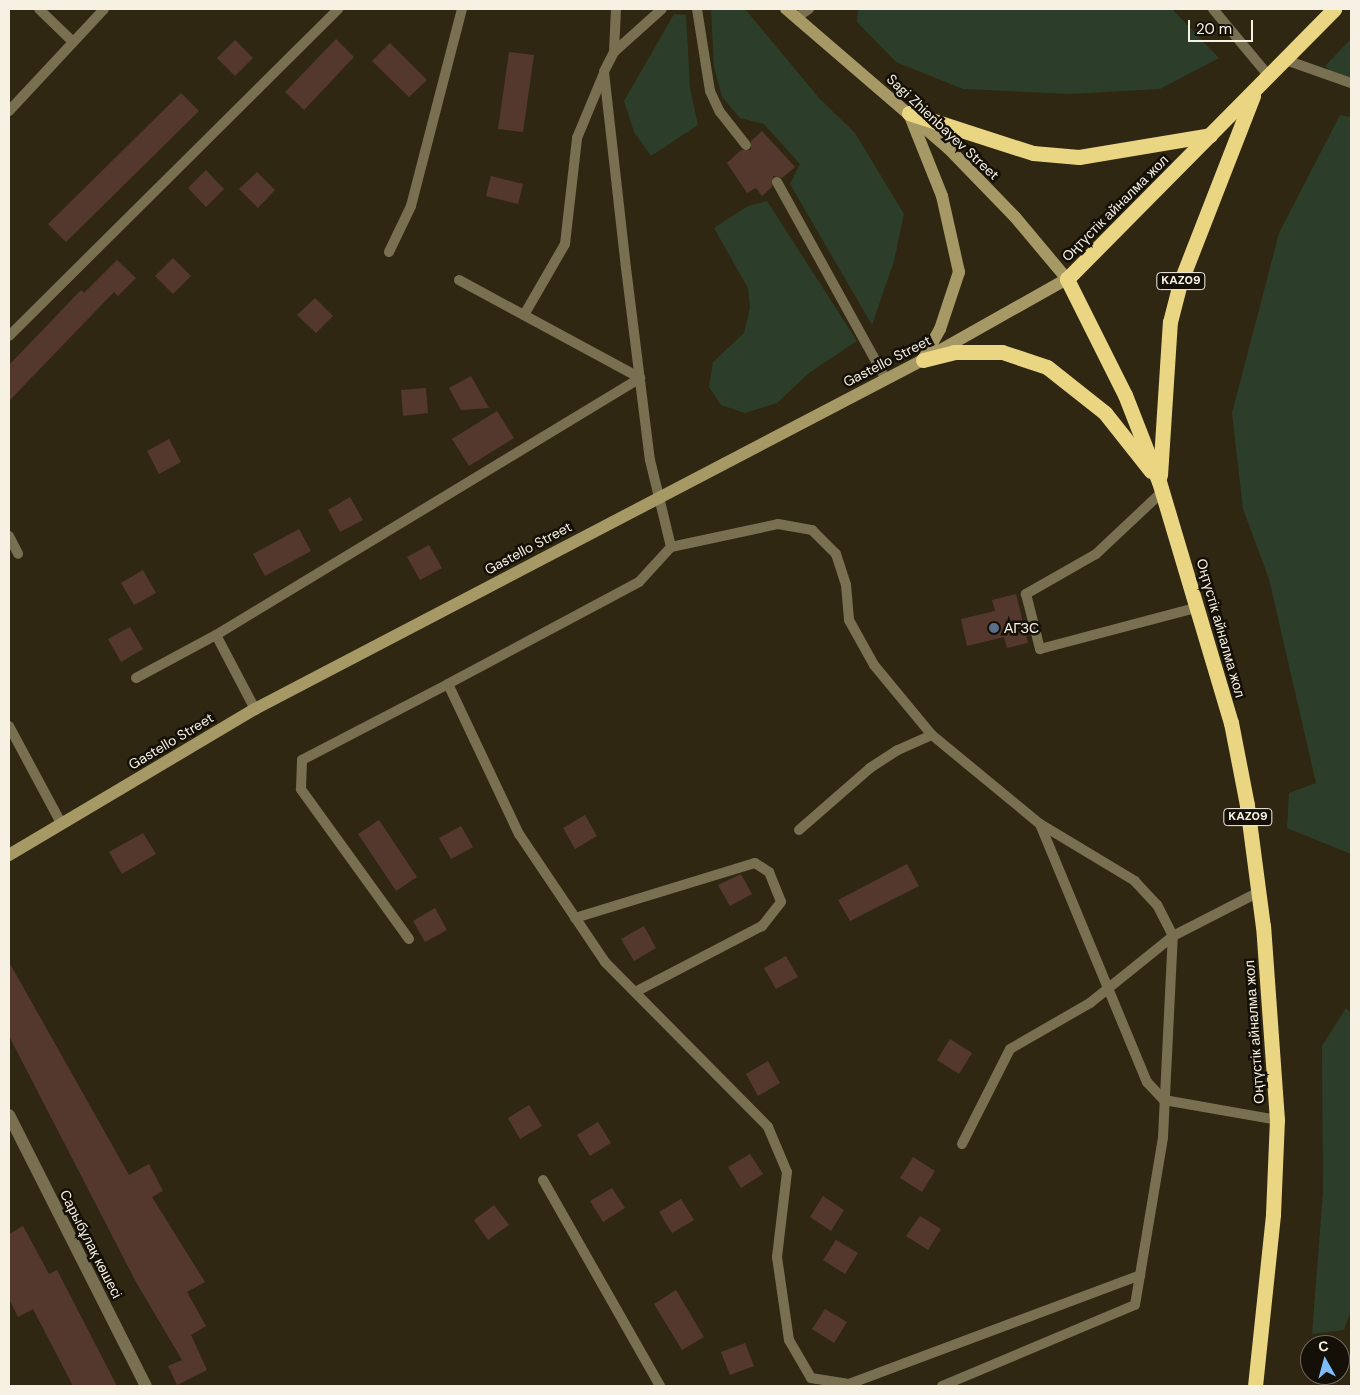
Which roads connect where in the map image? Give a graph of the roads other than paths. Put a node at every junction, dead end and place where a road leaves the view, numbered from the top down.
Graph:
1 (39, 9) edge
2 (104, 9) edge
3 (338, 9) edge
4 (462, 9) edge
5 (662, 9) edge
6 (697, 9) edge
7 (786, 9) edge
8 (809, 9) edge
9 (1213, 9) edge
10 (1333, 9) edge
11 (613, 10) edge
12 (796, 18) junction
13 (72, 42) junction
14 (614, 52) junction
15 (1283, 60) junction
16 (604, 72) junction
17 (1268, 75) junction
18 (1351, 83) edge
19 (1254, 92) junction
20 (9, 111) edge
21 (909, 113) junction
22 (1210, 135) junction
23 (746, 145) dead end
24 (777, 182) dead end
25 (389, 252) dead end
26 (460, 280) dead end
27 (1068, 280) junction
28 (524, 315) junction
29 (9, 336) edge
30 (923, 360) junction
31 (640, 378) junction
32 (886, 378) junction
33 (1161, 487) junction
34 (658, 498) junction
35 (9, 536) edge
36 (671, 547) junction
37 (18, 554) dead end
38 (1199, 606) junction
39 (216, 635) junction
40 (136, 678) dead end
41 (448, 684) junction
42 (254, 709) junction
43 (9, 726) edge
44 (932, 735) junction
45 (61, 823) junction
46 (1040, 824) junction
47 (799, 830) dead end
48 (9, 855) edge
49 (1259, 892) junction
50 (575, 918) junction
51 (1173, 936) junction
52 (408, 940) dead end
53 (1107, 989) junction
54 (635, 992) junction
55 (1164, 1100) junction
56 (9, 1114) edge
57 (1277, 1120) junction
58 (962, 1144) dead end
59 (543, 1180) dead end
60 (1140, 1275) junction
61 (146, 1386) edge
62 (660, 1386) edge
63 (942, 1386) edge
64 (1255, 1386) edge

1 - 13 lane
2 - 13 lane
3 - 29 lane
4 - 25 lane
5 - 14 lane
6 - 23 lane
7 - 12 street, Sagi Zhienbayev Street
8 - 12 lane
9 - 17 lane
10 - 15 highway, Оңтүстік айналма жол / KAZ09
11 - 14 lane
12 - 21 street, Sagi Zhienbayev Street
13 - 20 lane
14 - 16 lane
15 - 17 highway, Оңтүстік айналма жол / KAZ09
15 - 18 lane
16 - 28 lane
16 - 31 lane
17 - 19 highway, Оңтүстік айналма жол / KAZ09
19 - 22 highway, Оңтүстік айналма жол / KAZ09
19 - 33 highway, KAZ09
21 - 22 highway
21 - 27 street, Sagi Zhienbayev Street
21 - 30 street
22 - 27 highway, Оңтүстік айналма жол / KAZ09
24 - 32 lane
26 - 28 lane
27 - 30 street, Gastello Street
27 - 33 highway, Оңтүстік айналма жол / KAZ09
28 - 31 lane
30 - 32 street, Gastello Street
30 - 33 highway
31 - 34 lane
31 - 39 lane
32 - 34 street, Gastello Street
33 - 38 highway, Оңтүстік айналма жол / KAZ09
33 - 38 lane
34 - 36 lane
34 - 42 street, Gastello Street
35 - 37 lane
36 - 41 lane
36 - 44 lane
38 - 49 highway, Оңтүстік айналма жол / KAZ09
39 - 40 lane
39 - 42 lane
41 - 50 lane
41 - 52 lane
42 - 45 street, Gastello Street
43 - 45 lane
44 - 46 lane
44 - 47 lane
45 - 48 street, Gastello Street
46 - 51 lane
46 - 53 lane
49 - 51 lane
49 - 57 highway, Оңтүстік айналма жол / KAZ09
50 - 54 lane
50 - 54 lane
51 - 53 lane
51 - 55 lane
53 - 55 lane
53 - 58 lane
54 - 60 lane
55 - 57 lane
55 - 60 lane
56 - 61 street, Сарыбұлақ көшесі
57 - 64 highway, Оңтүстік айналма жол / KAZ09
59 - 62 lane
60 - 63 lane

